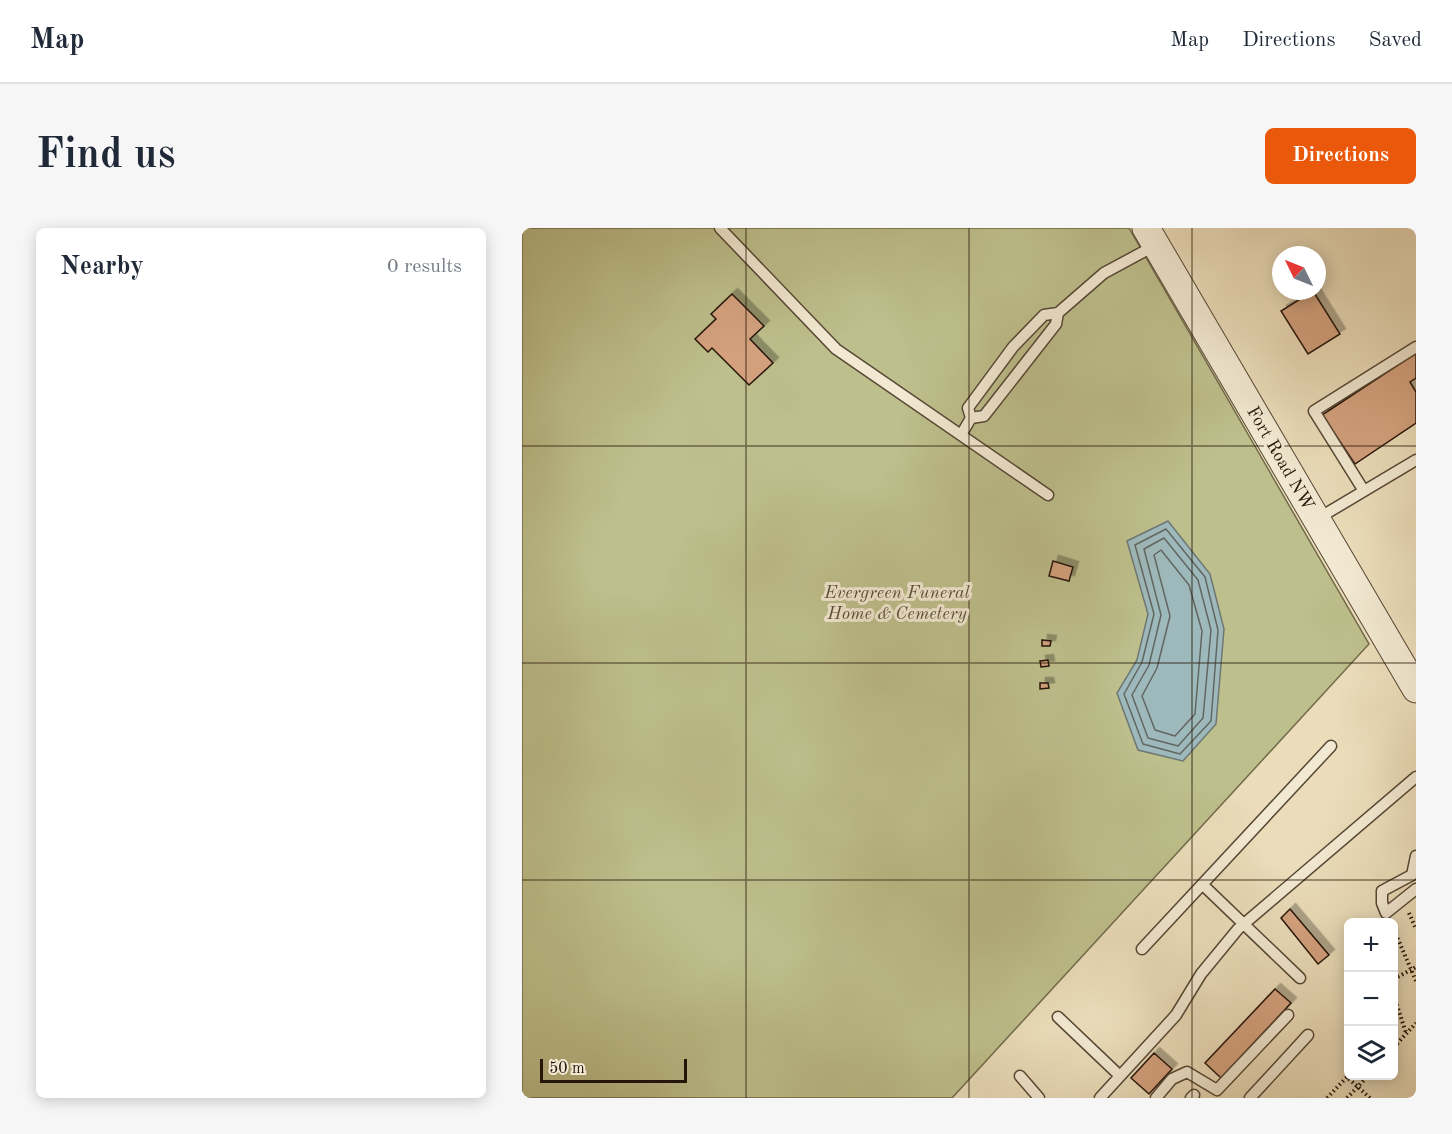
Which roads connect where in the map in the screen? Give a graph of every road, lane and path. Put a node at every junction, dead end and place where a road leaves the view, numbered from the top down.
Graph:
1 (720, 228) edge
2 (1151, 237) edge
3 (1058, 313) junction
4 (1416, 347) edge
5 (970, 418) junction
6 (960, 435) junction
7 (1416, 460) edge
8 (1364, 491) junction
9 (1048, 495) dead end
10 (1316, 519) junction
11 (1416, 689) edge
12 (1331, 746) dead end
13 (1416, 777) edge
14 (1416, 856) edge
15 (1203, 885) junction
16 (1416, 889) edge
17 (1244, 925) junction
18 (1398, 939) edge
19 (1142, 949) dead end
20 (1416, 967) edge
21 (1411, 969) junction
22 (1398, 977) edge
23 (1300, 978) dead end
24 (1416, 981) edge
25 (1398, 1008) edge
26 (1287, 1015) dead end
27 (1058, 1017) dead end
28 (1416, 1023) edge
29 (1406, 1033) junction
30 (1308, 1035) dead end
31 (1398, 1042) edge
32 (1020, 1076) dead end
33 (1120, 1076) junction
34 (1364, 1080) edge
35 (1358, 1086) junction
36 (1039, 1098) edge
37 (1100, 1098) edge
38 (1156, 1098) edge
39 (1250, 1098) edge
40 (1327, 1098) edge
41 (1347, 1098) edge
42 (1370, 1098) edge

1 - 6 lane
2 - 3 lane
2 - 10 street, Fort Road NW
3 - 5 lane
3 - 5 lane
4 - 8 lane
5 - 6 lane
6 - 9 lane
7 - 8 lane
8 - 10 lane
10 - 11 street, Fort Road NW
12 - 15 lane
13 - 17 lane
14 - 16 lane
15 - 17 lane
15 - 19 lane
17 - 23 lane
17 - 33 lane
18 - 21 path
20 - 21 path
21 - 22 path
21 - 24 path
25 - 29 path
26 - 38 lane
27 - 33 lane
28 - 29 path
29 - 31 path
30 - 39 lane
32 - 36 lane
33 - 37 lane
34 - 35 path
35 - 40 path
35 - 41 path
35 - 42 path

